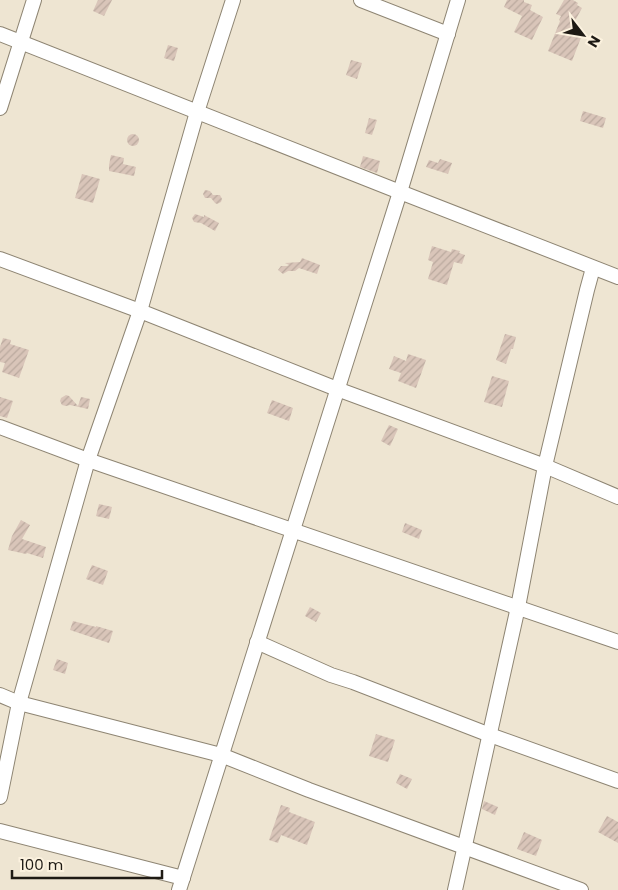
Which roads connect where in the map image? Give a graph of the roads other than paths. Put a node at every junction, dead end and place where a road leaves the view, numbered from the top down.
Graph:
1 (34, 0) edge
2 (233, 0) edge
3 (361, 0) edge
4 (458, 0) edge
5 (0, 34) edge
6 (448, 34) junction
7 (21, 42) junction
8 (0, 108) edge
9 (196, 112) junction
10 (400, 192) junction
11 (0, 258) edge
12 (594, 268) junction
13 (618, 277) edge
14 (140, 311) junction
15 (337, 389) junction
16 (0, 427) edge
17 (88, 460) junction
18 (545, 466) junction
19 (618, 497) edge
20 (293, 530) junction
21 (518, 607) junction
22 (257, 642) junction
23 (618, 642) edge
24 (0, 695) edge
25 (19, 703) junction
26 (490, 735) junction
27 (221, 755) junction
28 (618, 781) edge
29 (0, 797) edge
30 (0, 831) edge
31 (464, 846) junction
32 (181, 884) edge
33 (455, 890) edge
34 (580, 890) edge

1 - 7 street
2 - 9 street
3 - 6 street
4 - 6 street
5 - 7 street
6 - 10 street
7 - 8 street
7 - 9 street
9 - 10 street
9 - 14 street
10 - 12 street
10 - 15 street
11 - 14 street
12 - 13 street
12 - 18 street
14 - 15 street
14 - 17 street
15 - 18 street
15 - 20 street
16 - 17 street
17 - 20 street
17 - 25 street
18 - 19 street
18 - 21 street
20 - 21 street
20 - 22 street
21 - 23 street
21 - 26 street
22 - 26 street
22 - 27 street
24 - 25 street
25 - 27 street
25 - 29 street
26 - 28 street
26 - 31 street
27 - 31 street
27 - 32 street
30 - 32 street
31 - 33 street
31 - 34 street

